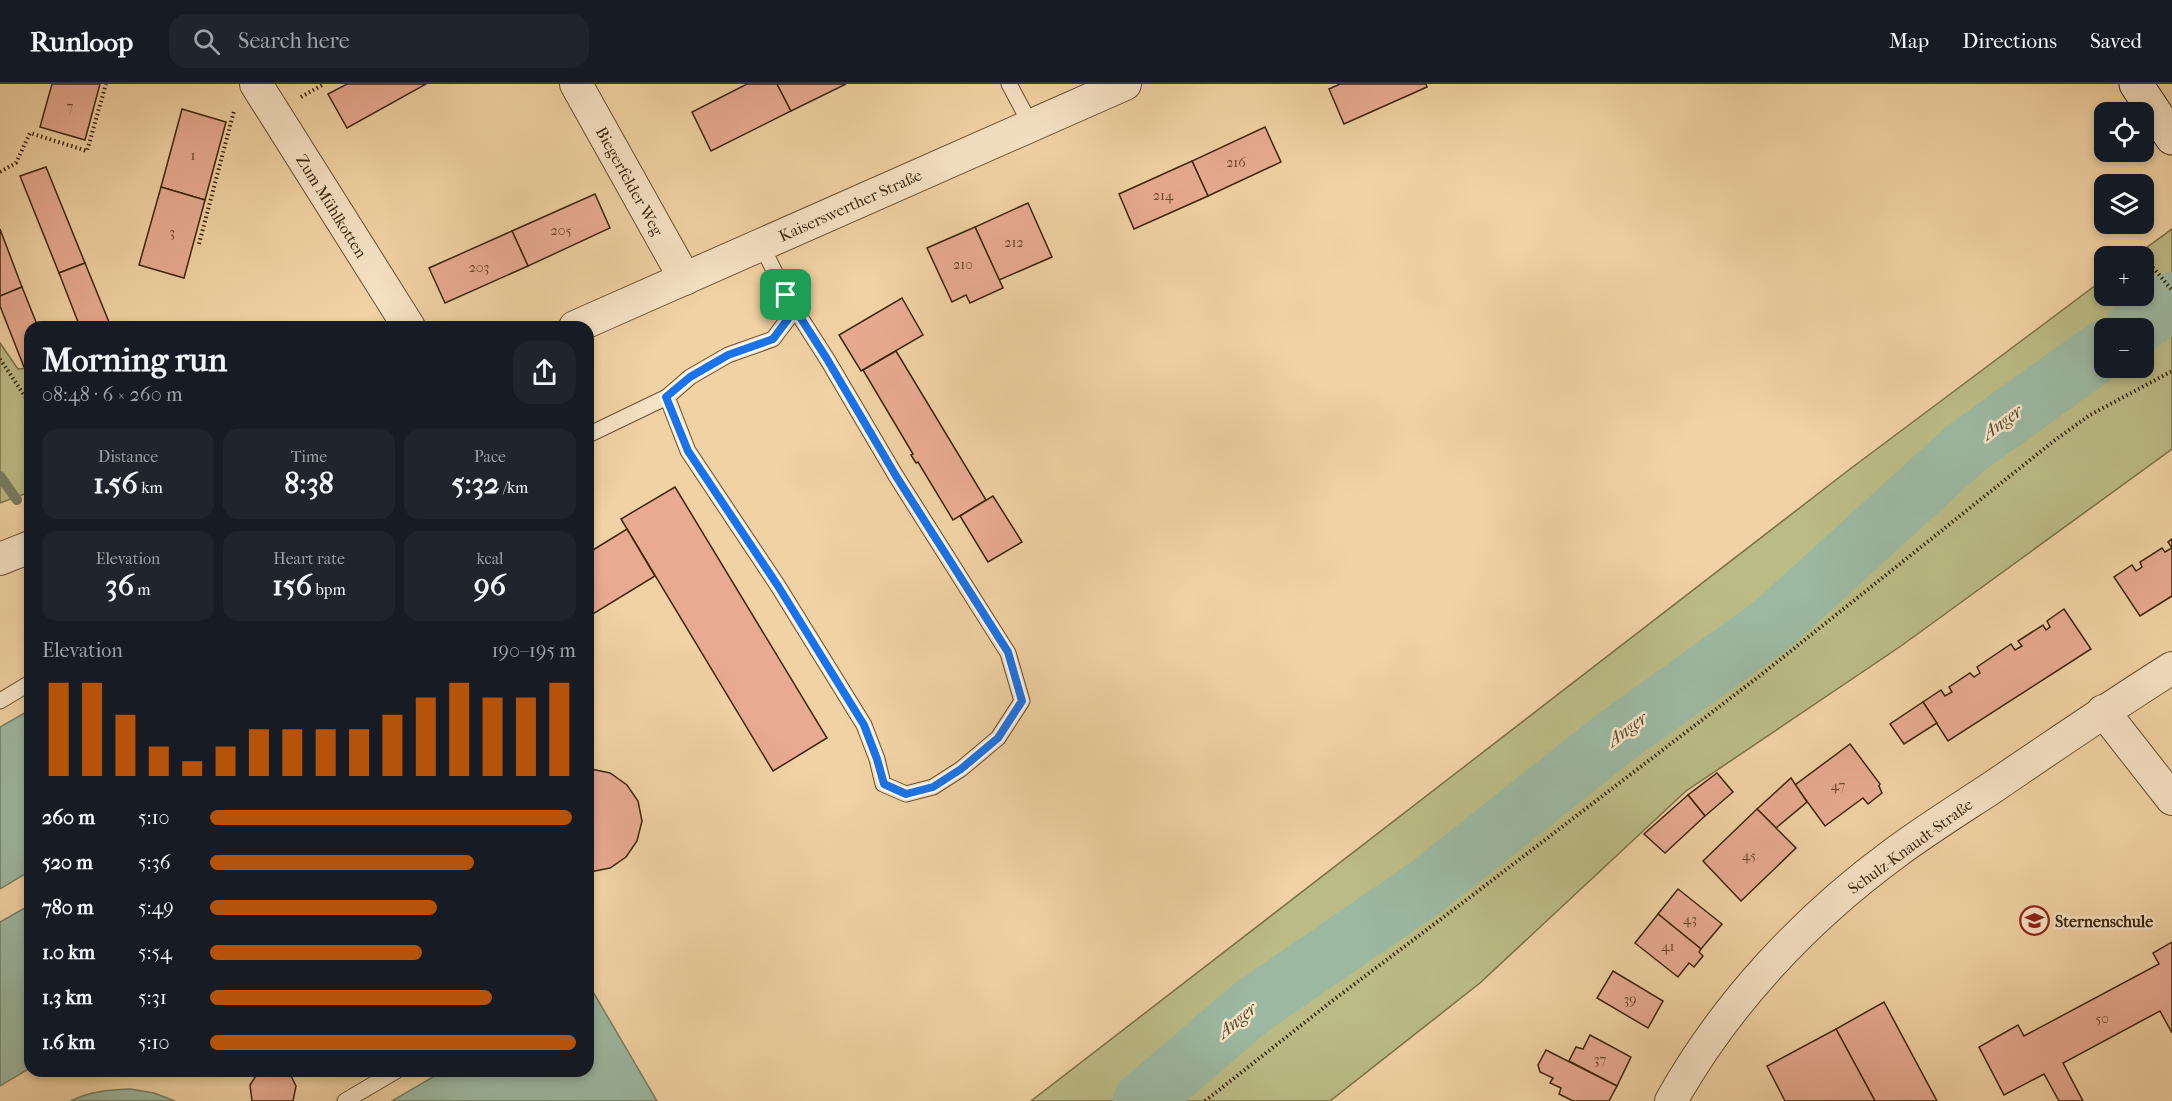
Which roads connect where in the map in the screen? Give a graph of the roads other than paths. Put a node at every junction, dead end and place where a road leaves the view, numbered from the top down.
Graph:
1 (256, 84) edge
2 (576, 84) edge
3 (1009, 84) edge
4 (1125, 84) edge
5 (2136, 84) edge
6 (1031, 125) junction
7 (2172, 138) edge
8 (761, 244) junction
9 (684, 279) junction
10 (786, 295) junction
11 (405, 321) edge
12 (589, 321) edge
13 (666, 397) junction
14 (594, 432) edge
15 (24, 549) edge
16 (0, 559) edge
17 (2172, 668) edge
18 (24, 687) edge
19 (0, 701) edge
20 (2103, 711) junction
21 (2172, 799) edge
22 (386, 1077) edge
23 (345, 1101) edge
24 (1671, 1101) edge

1 - 11 street, Zum Mühlkotten
2 - 9 street, Biegerfelder Weg
3 - 6 lane
4 - 6 street, Kaiserswerther Straße
5 - 7 main road
6 - 8 street, Kaiserswerther Straße
8 - 9 street, Kaiserswerther Straße
8 - 10 lane
9 - 12 street, Kaiserswerther Straße
10 - 13 lane
10 - 13 lane
13 - 14 lane
15 - 16 street
17 - 20 street, Schulz-Knaudt-Straße
18 - 19 lane
20 - 21 street
20 - 24 street, Schulz-Knaudt-Straße
22 - 23 lane

